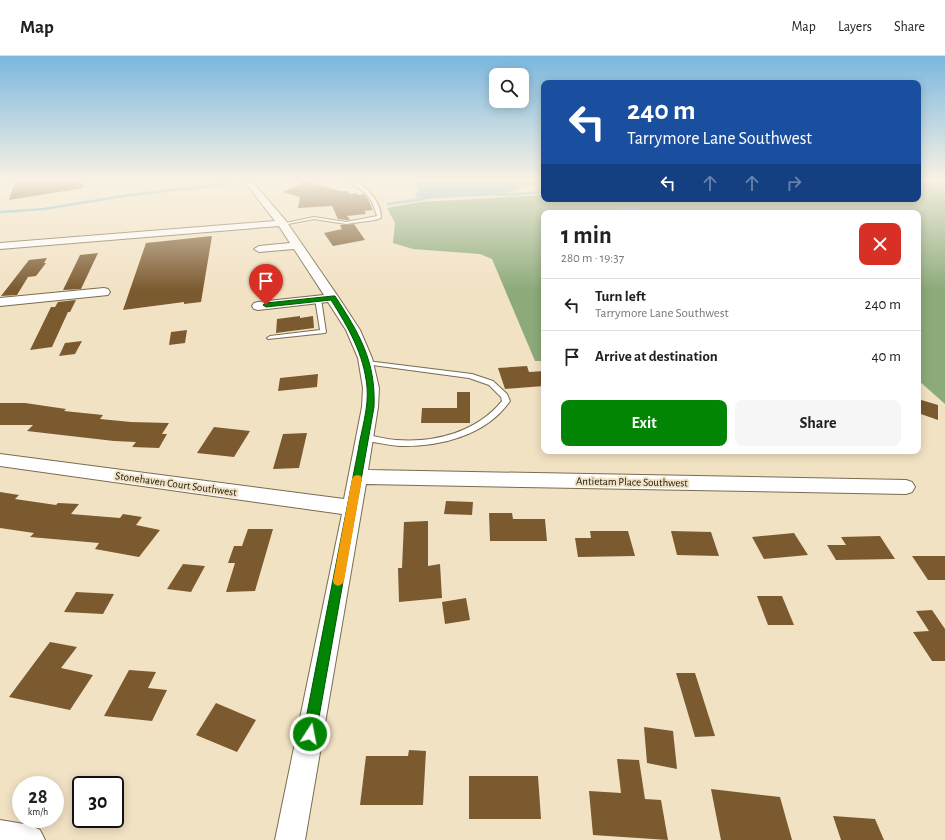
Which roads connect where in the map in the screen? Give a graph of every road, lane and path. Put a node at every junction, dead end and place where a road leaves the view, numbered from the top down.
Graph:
1 (278, 218) edge
2 (378, 218) edge
3 (283, 223) junction
4 (297, 245) junction
5 (0, 246) edge
6 (259, 249) dead end
7 (104, 292) dead end
8 (325, 299) junction
9 (0, 302) edge
10 (258, 306) dead end
11 (270, 338) dead end
12 (367, 363) junction
13 (365, 438) junction
14 (0, 460) edge
15 (358, 477) junction
16 (906, 487) dead end
17 (352, 508) junction
18 (0, 834) edge
19 (30, 840) edge
20 (290, 840) edge

1 - 3 street
2 - 3 lane
3 - 4 street
3 - 5 street
4 - 6 street
4 - 8 street
7 - 9 street
8 - 10 street
8 - 11 lane
8 - 12 street
12 - 13 street
12 - 13 lane
13 - 15 street
14 - 17 street, Stonehaven Court Southwest
15 - 16 street, Antietam Place Southwest
15 - 17 street
17 - 20 street
18 - 19 street

